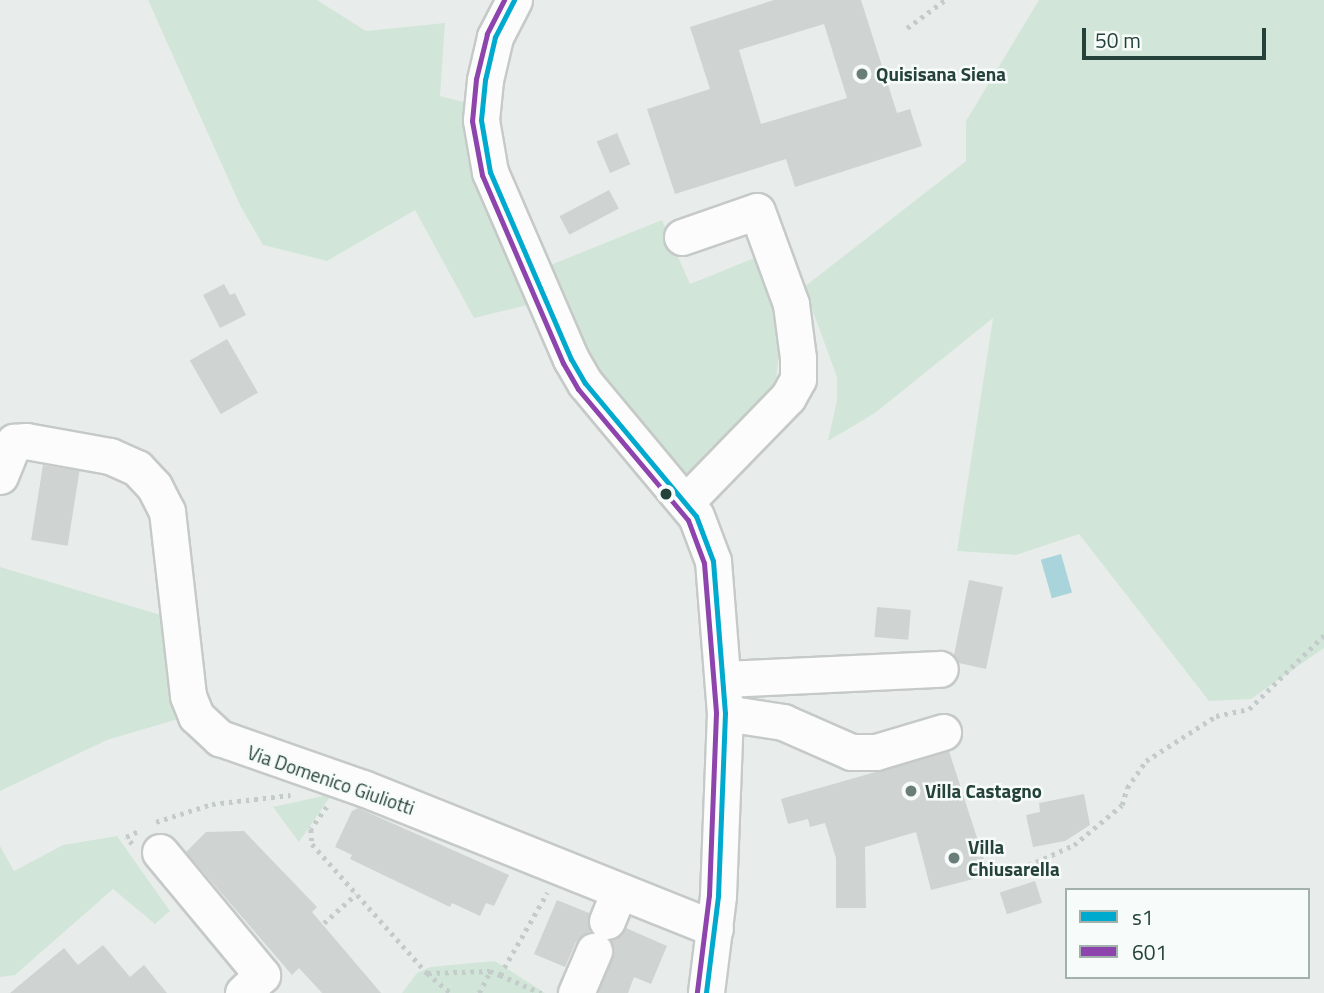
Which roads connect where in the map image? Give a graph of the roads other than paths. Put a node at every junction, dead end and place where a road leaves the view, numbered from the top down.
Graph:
1 (514, 0) edge
2 (682, 237) dead end
3 (0, 476) edge
4 (686, 502) junction
5 (940, 669) dead end
6 (725, 696) junction
7 (943, 732) dead end
8 (148, 850) road end
9 (607, 921) junction
10 (715, 929) junction
11 (243, 993) edge
12 (576, 993) edge
13 (706, 993) edge

1 - 4 street
2 - 4 street
3 - 9 street, Via Domenico Giuliotti
4 - 6 street
5 - 6 street
6 - 7 street
6 - 10 street
8 - 11 street
9 - 10 street, Via Domenico Giuliotti
9 - 12 street
10 - 13 street

